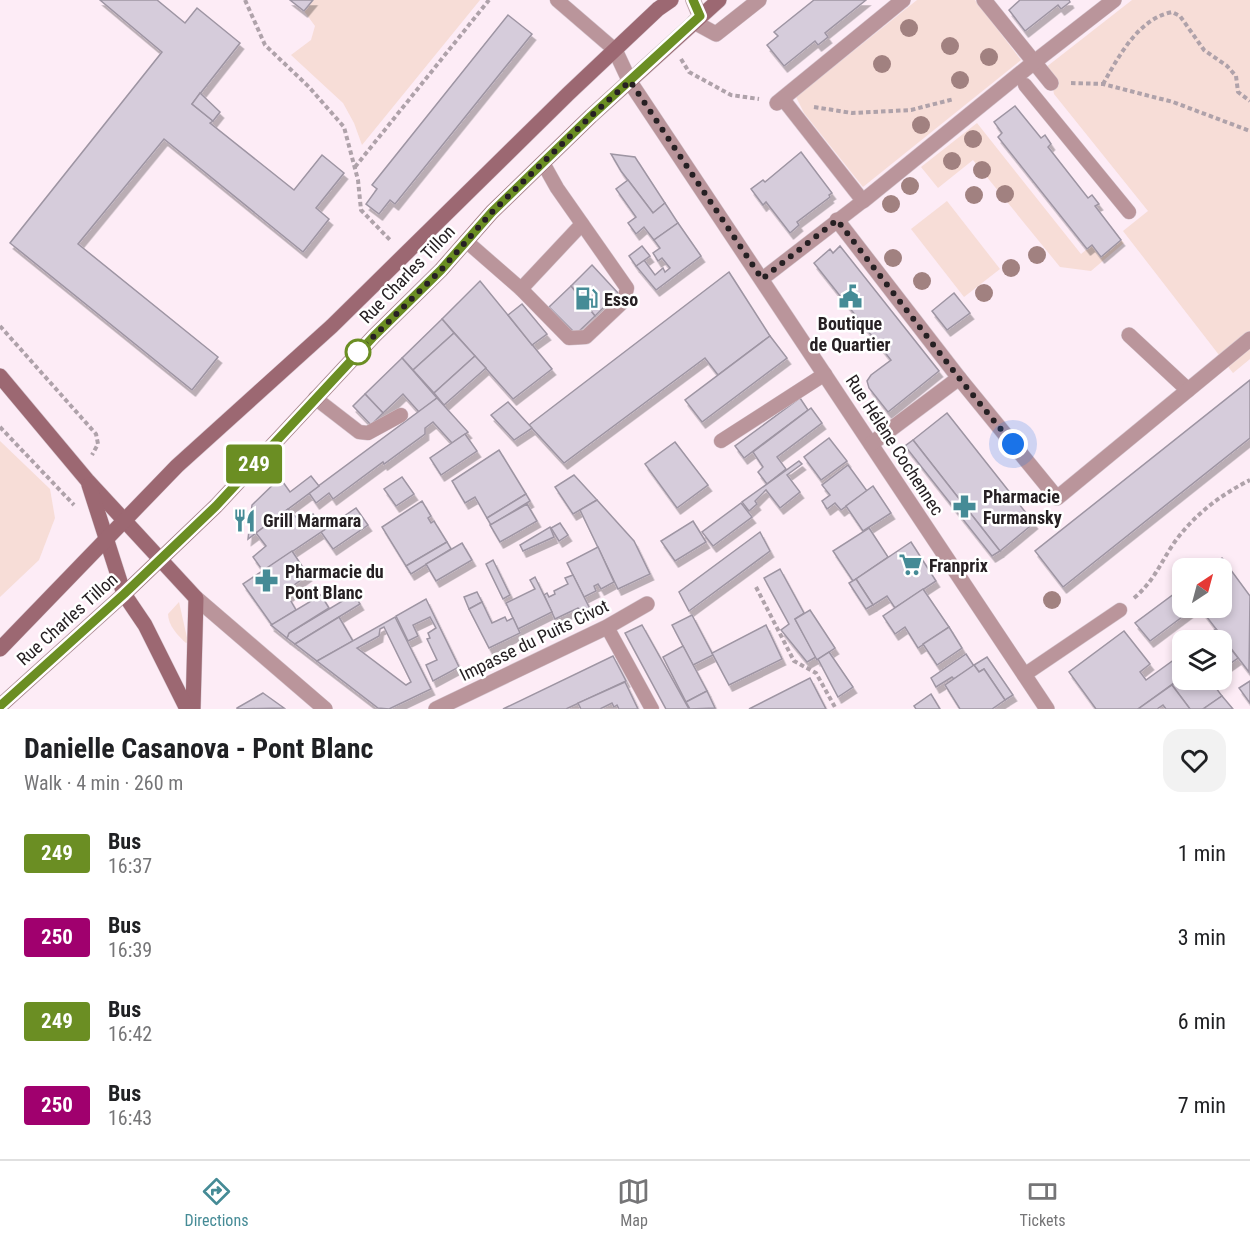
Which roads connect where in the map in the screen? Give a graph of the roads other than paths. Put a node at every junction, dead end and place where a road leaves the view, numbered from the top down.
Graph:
1 (557, 0) edge
2 (671, 0) edge
3 (693, 0) edge
4 (719, 0) edge
5 (759, 0) edge
6 (903, 0) edge
7 (984, 0) edge
8 (1114, 0) edge
9 (697, 19) junction
10 (615, 50) junction
11 (1033, 63) junction
12 (630, 81) junction
13 (1051, 83) road end
14 (1025, 85) dead end
15 (781, 103) joint
16 (543, 163) junction
17 (863, 201) junction
18 (1129, 212) dead end
19 (837, 220) junction
20 (582, 224) junction
21 (466, 241) junction
22 (762, 279) junction
23 (521, 290) junction
24 (1130, 335) dead end
25 (1250, 339) edge
26 (825, 374) junction
27 (0, 376) edge
28 (959, 378) junction
29 (1188, 390) junction
30 (315, 398) junction
31 (401, 415) dead end
32 (722, 441) dead end
33 (871, 444) junction
34 (87, 480) junction
35 (124, 520) junction
36 (106, 539) junction
37 (161, 558) junction
38 (124, 594) junction
39 (196, 598) junction
40 (647, 604) dead end
41 (1120, 610) road end
42 (607, 627) junction
43 (0, 649) edge
44 (1024, 675) junction
45 (0, 706) edge
46 (187, 709) edge
47 (193, 709) edge
48 (325, 709) edge
49 (436, 709) edge
50 (652, 709) edge
51 (1047, 709) edge

1 - 10 lane
2 - 10 street, Rue Charles Tillon
3 - 9 street
4 - 9 street, Rue Charles Tillon
5 - 9 street
6 - 15 street
7 - 11 street
8 - 11 street
9 - 12 street, Rue Charles Tillon
10 - 12 street, Rue Hélène Cochennec
10 - 35 street, Rue Charles Tillon
11 - 13 street
11 - 17 street
12 - 16 street, Rue Charles Tillon
12 - 22 street, Rue Hélène Cochennec
14 - 18 lane
15 - 17 lane
16 - 20 lane
16 - 21 street, Rue Charles Tillon
17 - 19 lane
19 - 22 lane
19 - 28 street
20 - 23 lane
20 - 23 lane
21 - 23 lane
21 - 30 street, Rue Charles Tillon
22 - 26 street, Rue Hélène Cochennec
24 - 29 street
25 - 29 street
26 - 32 lane
26 - 33 street, Rue Hélène Cochennec
27 - 34 street
28 - 29 street
28 - 33 street
30 - 31 lane
30 - 37 street, Rue Charles Tillon
33 - 44 street, Rue Hélène Cochennec
34 - 35 street
34 - 36 street
35 - 36 street, Rue Charles Tillon
35 - 37 street
36 - 38 street
36 - 43 street, Rue Charles Tillon
37 - 38 street, Rue Charles Tillon
37 - 39 street
38 - 45 street, Rue Charles Tillon
38 - 46 street
39 - 47 street
39 - 48 street
40 - 42 street, Impasse du Puits Civot
41 - 44 lane
42 - 49 street, Impasse du Puits Civot
42 - 50 lane
44 - 51 street, Rue Hélène Cochennec

